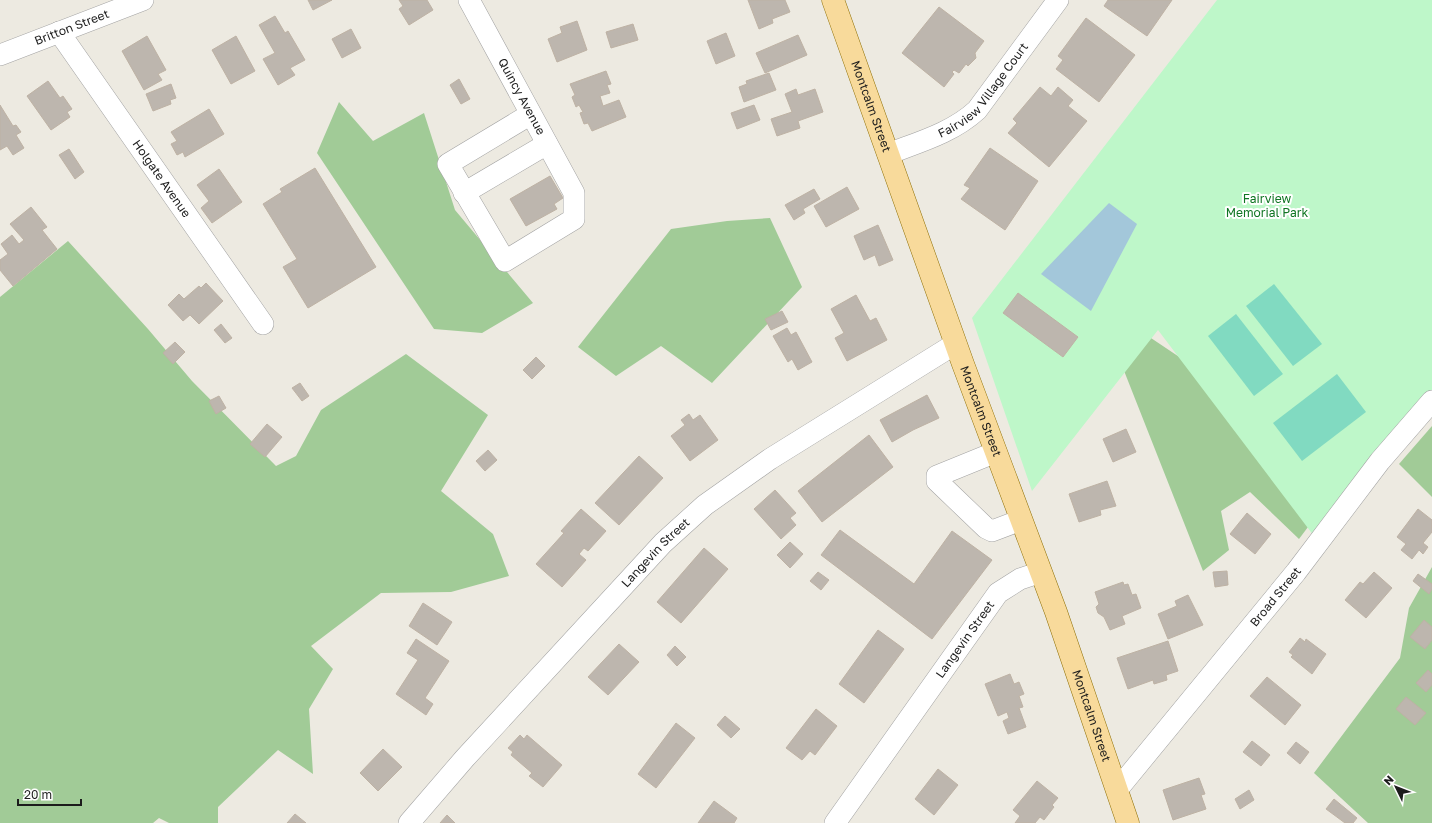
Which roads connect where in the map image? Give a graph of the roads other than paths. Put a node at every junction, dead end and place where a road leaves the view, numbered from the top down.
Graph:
1 (143, 0) edge
2 (469, 0) edge
3 (833, 0) edge
4 (1058, 0) edge
5 (59, 32) junction
6 (0, 55) edge
7 (531, 114) junction
8 (548, 144) junction
9 (888, 154) junction
10 (464, 193) junction
11 (263, 324) dead end
12 (955, 344) junction
13 (1432, 401) edge
14 (996, 452) junction
15 (1021, 520) junction
16 (1041, 572) junction
17 (1116, 790) junction
18 (410, 823) edge
19 (835, 823) edge
20 (1128, 823) edge

1 - 5 street, Britton Street
2 - 7 street, Quincy Avenue
3 - 9 main road, Montcalm Street
4 - 9 street, Fairview Village Court
5 - 6 street, Britton Street
5 - 11 street, Holgate Avenue
7 - 8 street, Quincy Avenue
7 - 10 street
8 - 10 street
8 - 10 street, Quincy Avenue
9 - 12 main road, Montcalm Street
12 - 14 main road, Montcalm Street
12 - 18 street, Langevin Street
13 - 17 street, Broad Street
14 - 15 main road, Montcalm Street
14 - 15 street
15 - 16 main road, Montcalm Street
16 - 17 main road, Montcalm Street
16 - 19 street, Langevin Street
17 - 20 main road, Montcalm Street

